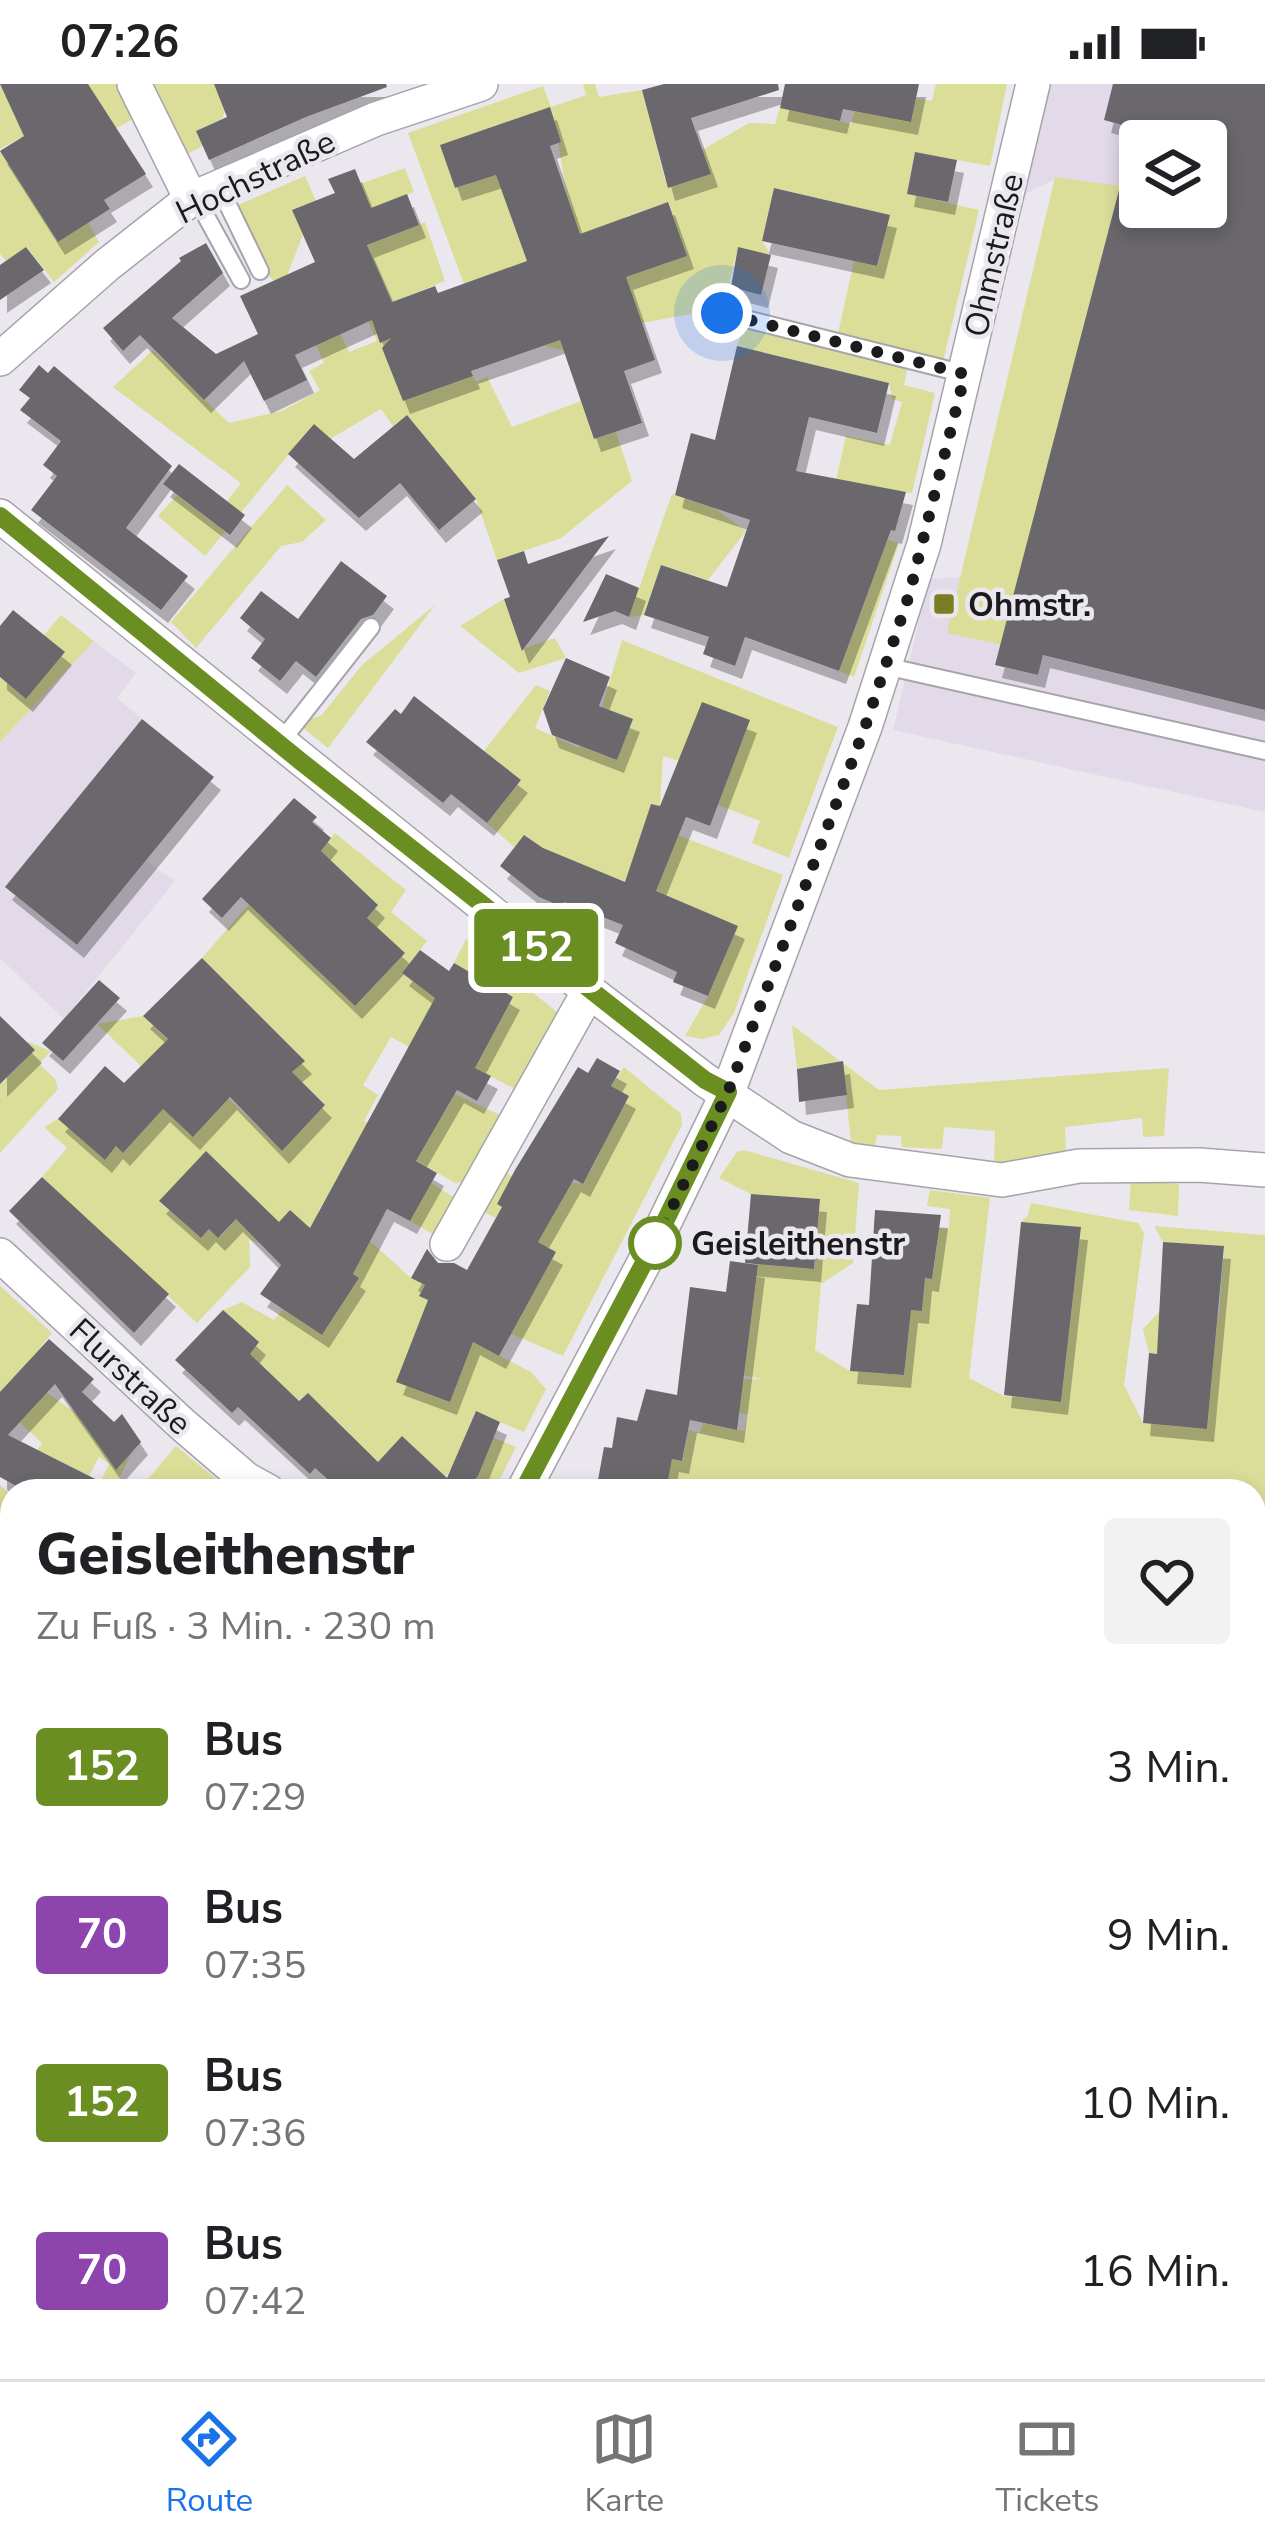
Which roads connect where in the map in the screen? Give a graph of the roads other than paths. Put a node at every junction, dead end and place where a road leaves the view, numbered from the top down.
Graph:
1 (134, 84) edge
2 (481, 84) edge
3 (1033, 84) edge
4 (228, 205) dead end
5 (199, 208) junction
6 (260, 271) dead end
7 (241, 280) dead end
8 (722, 313) dead end
9 (0, 359) edge
10 (965, 374) junction
11 (0, 516) edge
12 (371, 627) dead end
13 (885, 666) junction
14 (279, 744) junction
15 (1265, 752) edge
16 (590, 991) junction
17 (728, 1092) junction
18 (1265, 1169) edge
19 (447, 1244) dead end
20 (0, 1255) edge
21 (246, 1479) edge
22 (530, 1479) edge

1 - 5 street
2 - 5 street, Hochstraße
3 - 10 street, Ohmstraße
4 - 6 lane
5 - 7 lane
5 - 9 street, Hochstraße
8 - 10 lane
10 - 13 street, Ohmstraße
11 - 14 street
12 - 14 lane
13 - 15 lane
13 - 17 street, Ohmstraße
14 - 16 street
16 - 17 street
16 - 19 street
17 - 18 street
17 - 22 street, Ohmstraße
20 - 21 street, Flurstraße

